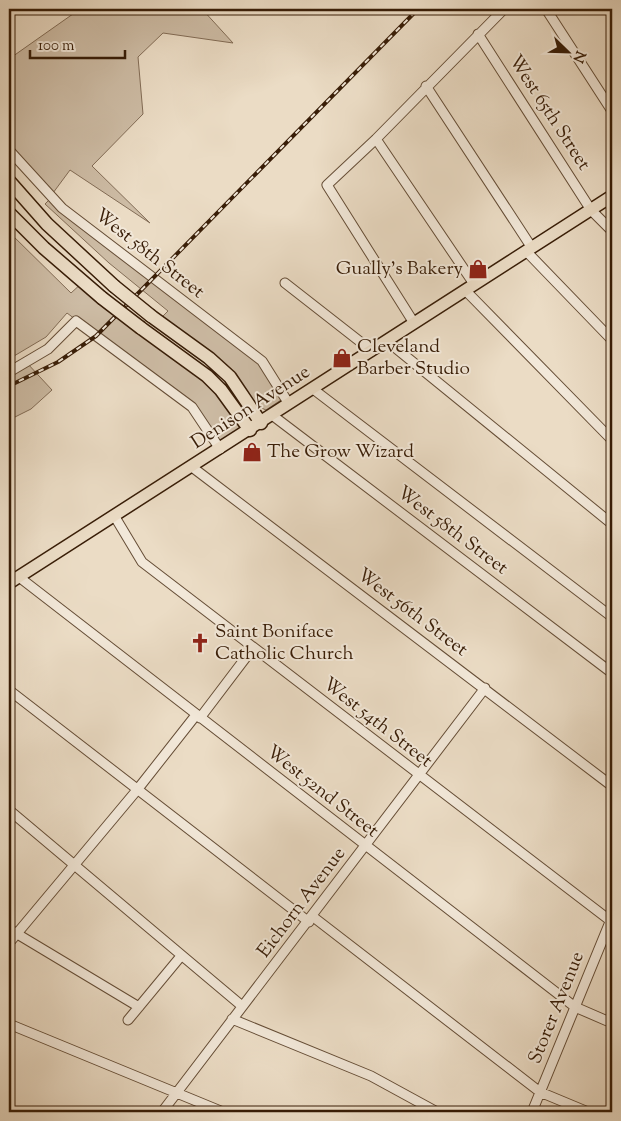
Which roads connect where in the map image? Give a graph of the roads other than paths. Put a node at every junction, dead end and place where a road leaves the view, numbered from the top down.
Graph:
1 (504, 9) edge
2 (546, 9) edge
3 (478, 34) junction
4 (426, 86) junction
5 (612, 111) edge
6 (376, 139) junction
7 (9, 150) edge
8 (9, 181) edge
9 (612, 196) edge
10 (591, 210) junction
11 (9, 213) edge
12 (612, 231) edge
13 (529, 250) junction
14 (285, 283) dead end
15 (470, 287) junction
16 (414, 323) junction
17 (612, 340) edge
18 (387, 341) junction
19 (372, 351) junction
20 (9, 372) edge
21 (313, 389) junction
22 (289, 404) junction
23 (272, 415) junction
24 (261, 422) junction
25 (250, 430) junction
26 (612, 440) edge
27 (220, 450) junction
28 (192, 467) junction
29 (114, 517) junction
30 (612, 524) edge
31 (14, 580) edge
32 (612, 617) edge
33 (252, 648) junction
34 (612, 673) edge
35 (485, 688) junction
36 (9, 690) edge
37 (198, 716) junction
38 (419, 776) junction
39 (612, 786) edge
40 (137, 790) junction
41 (9, 810) edge
42 (366, 846) junction
43 (74, 865) junction
44 (311, 919) junction
45 (612, 920) edge
46 (12, 932) edge
47 (9, 943) edge
48 (181, 956) junction
49 (242, 1006) junction
50 (139, 1007) junction
51 (575, 1007) junction
52 (232, 1019) junction
53 (128, 1020) dead end
54 (612, 1023) edge
55 (9, 1024) edge
56 (540, 1092) junction
57 (176, 1093) junction
58 (162, 1112) edge
59 (223, 1112) edge
60 (437, 1112) edge
61 (532, 1112) edge
62 (588, 1112) edge

1 - 3 street
2 - 5 street
3 - 4 street
3 - 10 street, West 65th Street
4 - 6 street
4 - 13 street
6 - 15 street
6 - 16 street
7 - 22 street, West 58th Street
8 - 24 highway, bridge
9 - 10 main road, Denison Avenue
10 - 12 street, West 65th Street
10 - 13 main road, Denison Avenue
11 - 25 highway, bridge
13 - 15 main road, Denison Avenue
13 - 17 street
14 - 19 street
15 - 16 main road, Denison Avenue
15 - 26 street
16 - 18 main road, Denison Avenue
18 - 19 main road, Denison Avenue
18 - 30 street
19 - 21 main road, Denison Avenue
20 - 27 street
21 - 22 main road, Denison Avenue
21 - 32 street
22 - 23 main road, Denison Avenue
23 - 24 main road, Denison Avenue
23 - 34 street, West 58th Street
24 - 25 main road, Denison Avenue
25 - 27 main road, Denison Avenue
27 - 28 main road, Denison Avenue
28 - 29 main road, Denison Avenue
28 - 35 street, West 56th Street
29 - 31 main road, Denison Avenue
29 - 33 street, West 54th Street
31 - 37 street, West 52nd Street
33 - 37 street
33 - 38 street, West 54th Street
35 - 38 street, Eichorn Avenue
35 - 39 street, West 56th Street
36 - 40 street
37 - 40 street
37 - 42 street, West 52nd Street
38 - 42 street, Eichorn Avenue
38 - 45 street, West 54th Street
40 - 43 street
40 - 44 street
41 - 43 street
42 - 44 street, Eichorn Avenue
42 - 51 street, West 52nd Street
43 - 46 street
43 - 48 street
44 - 49 street, Eichorn Avenue
44 - 56 street
45 - 51 street, Storer Avenue
46 - 47 street
46 - 50 street
48 - 49 street
48 - 50 street
49 - 52 street, Eichorn Avenue
50 - 53 street
51 - 54 street, West 52nd Street
51 - 56 street, Storer Avenue
52 - 57 street, Eichorn Avenue
52 - 60 street
55 - 57 street
56 - 61 street, Storer Avenue
56 - 62 street
57 - 58 street, Eichorn Avenue
57 - 59 street

